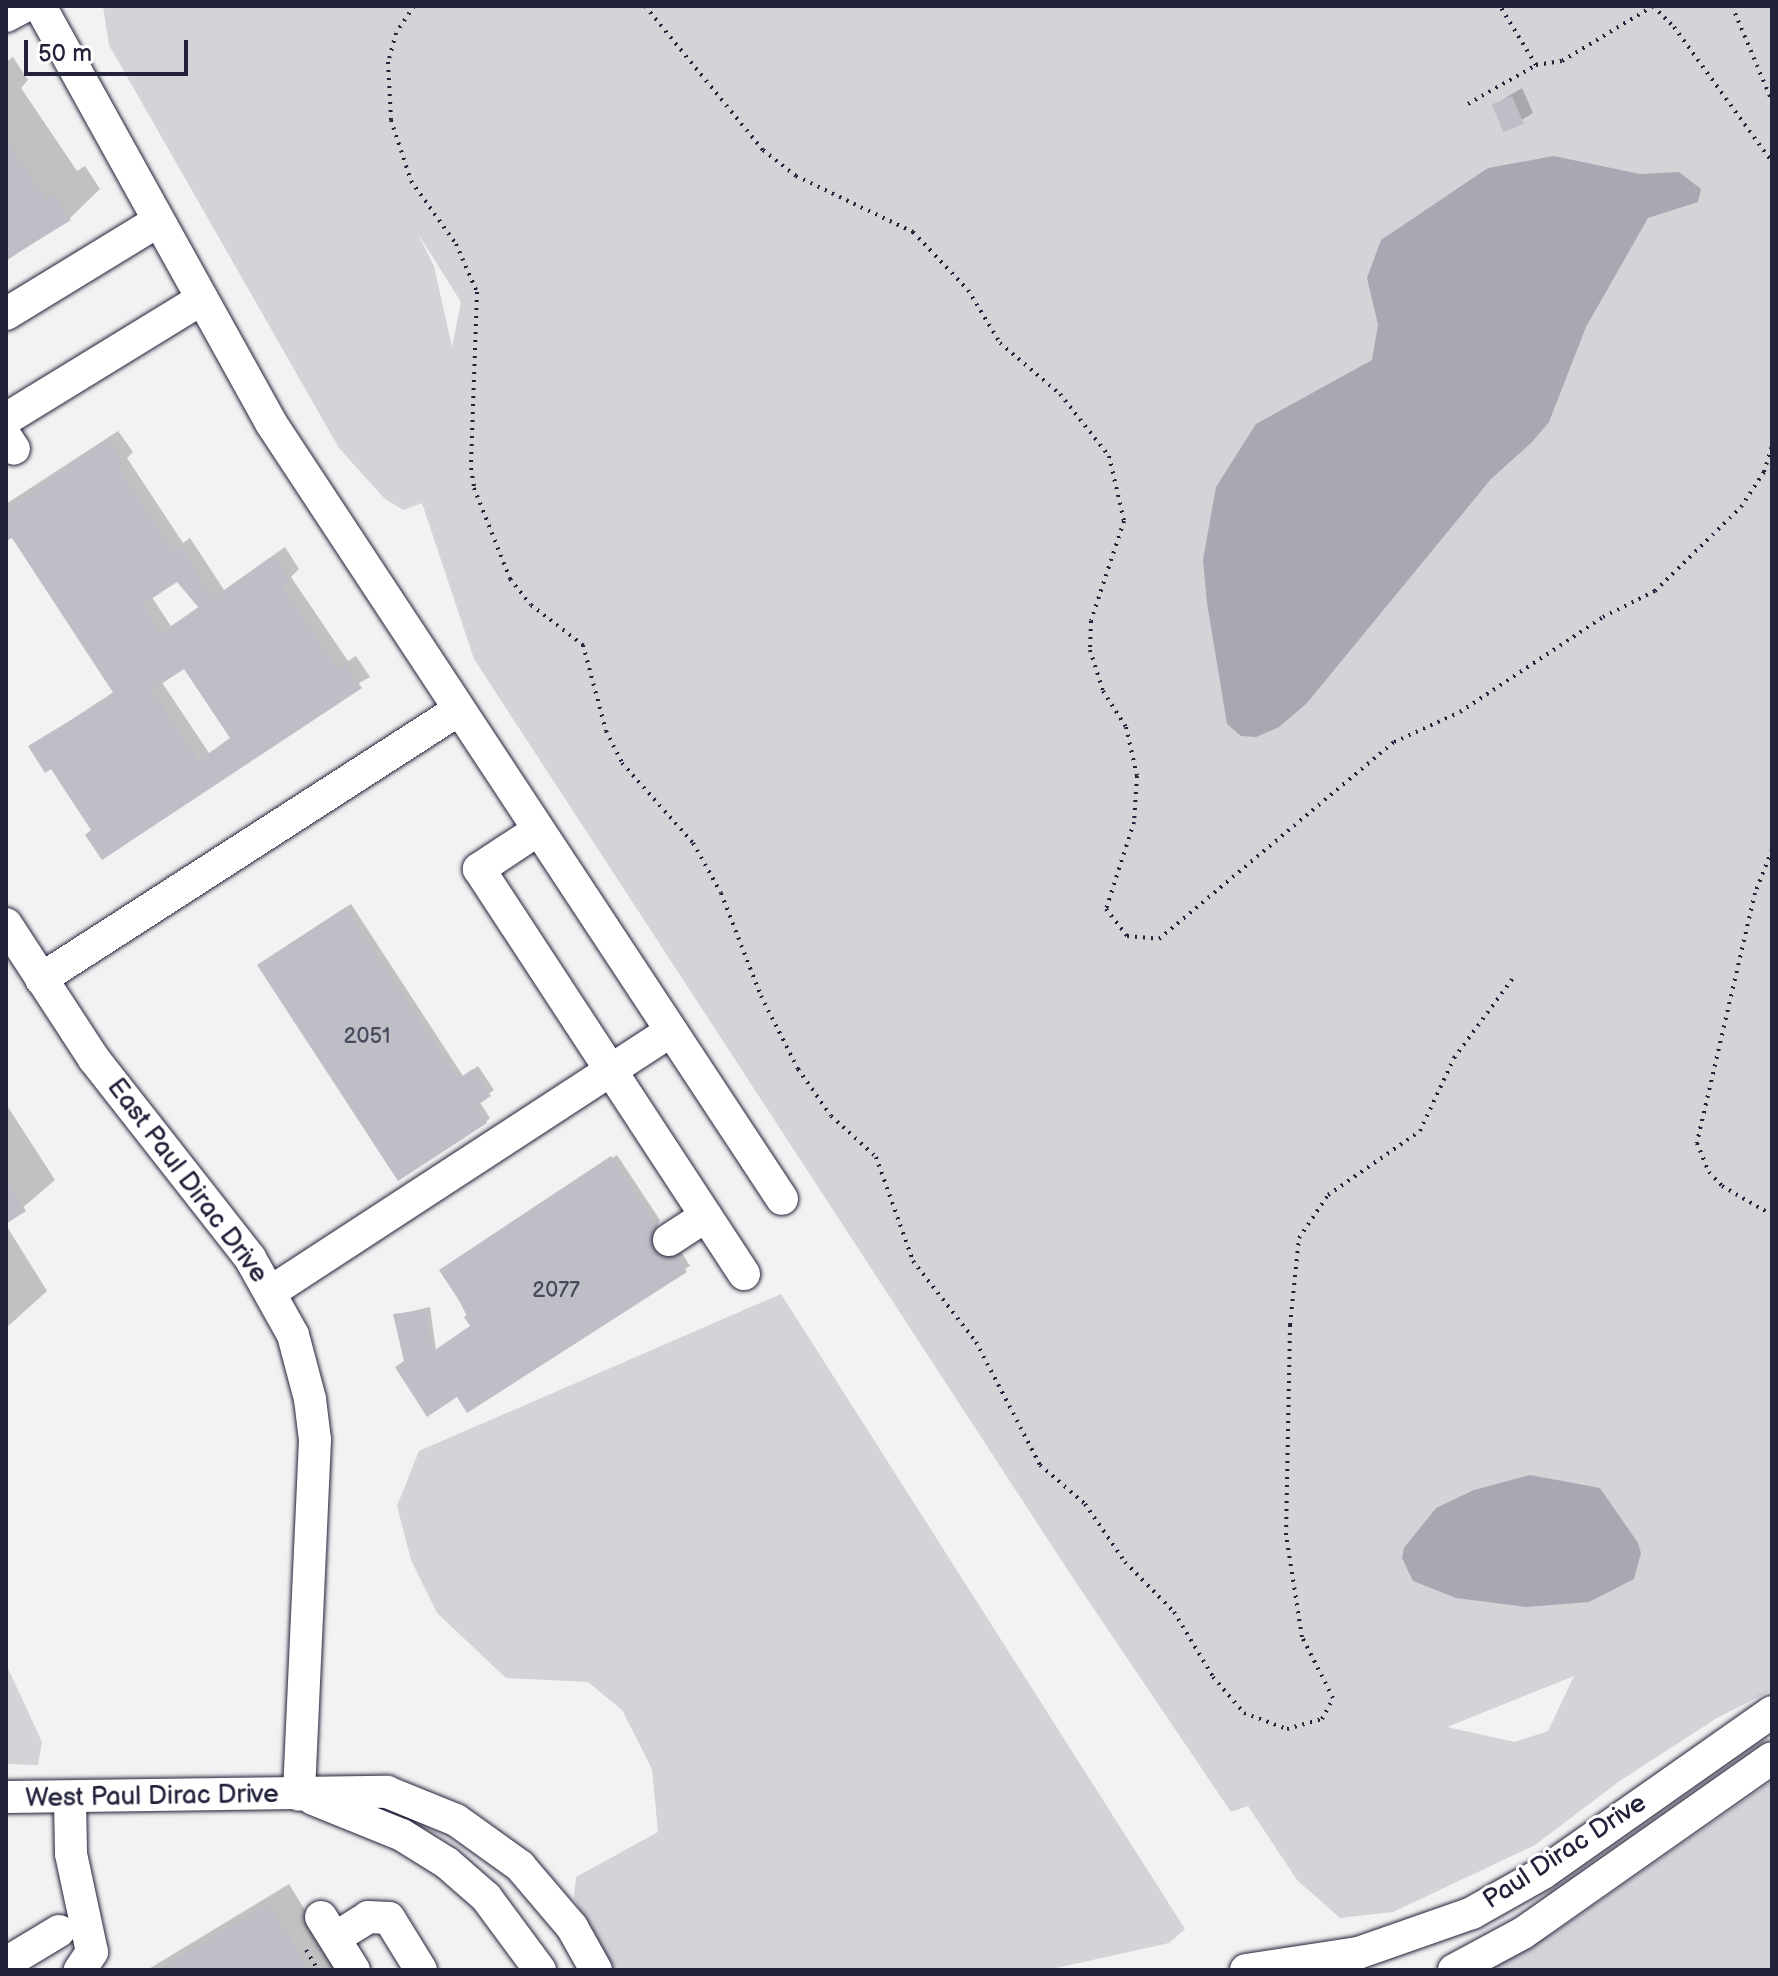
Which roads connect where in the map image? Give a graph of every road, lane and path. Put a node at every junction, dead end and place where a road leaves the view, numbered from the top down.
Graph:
1 (25, 6) edge
2 (40, 6) edge
3 (414, 6) edge
4 (645, 6) edge
5 (1500, 6) edge
6 (1732, 6) edge
7 (6, 16) edge
8 (1536, 65) junction
9 (1772, 101) edge
10 (1468, 104) dead end
11 (1772, 162) edge
12 (157, 222) junction
13 (200, 300) junction
14 (6, 314) edge
15 (9, 435) edge
16 (1772, 445) edge
17 (459, 710) junction
18 (538, 830) junction
19 (1772, 850) edge
20 (9, 938) edge
21 (1513, 978) dead end
22 (41, 979) junction
23 (671, 1031) junction
24 (611, 1071) junction
25 (782, 1199) dead end
26 (1772, 1215) edge
27 (706, 1216) junction
28 (669, 1240) dead end
29 (744, 1274) dead end
30 (272, 1291) junction
31 (1772, 1712) edge
32 (1772, 1758) edge
33 (299, 1795) junction
34 (6, 1797) edge
35 (70, 1800) junction
36 (59, 1931) dead end
37 (321, 1935) junction
38 (6, 1963) edge
39 (80, 1970) edge
40 (318, 1970) edge
41 (354, 1970) edge
42 (421, 1970) edge
43 (540, 1970) edge
44 (596, 1970) edge
45 (1246, 1970) edge
46 (1454, 1970) edge

1 - 7 street
2 - 12 street
3 - 21 path
4 - 16 path
5 - 8 path
6 - 9 path
8 - 10 path
8 - 11 path
12 - 13 street
12 - 14 street
13 - 15 street
13 - 17 street
17 - 18 street
17 - 22 street
18 - 23 street
18 - 24 street
19 - 26 path
20 - 22 street, East Paul Dirac Drive
22 - 30 street, East Paul Dirac Drive
23 - 24 street
23 - 25 street
24 - 27 street
24 - 30 street
27 - 28 street
27 - 29 street
30 - 33 street, East Paul Dirac Drive
31 - 45 street, Paul Dirac Drive
32 - 46 street, Paul Dirac Drive
33 - 35 street, West Paul Dirac Drive
33 - 43 street
33 - 44 street
34 - 35 street, West Paul Dirac Drive
35 - 39 street
36 - 38 street
37 - 40 path
37 - 41 street
37 - 42 street

